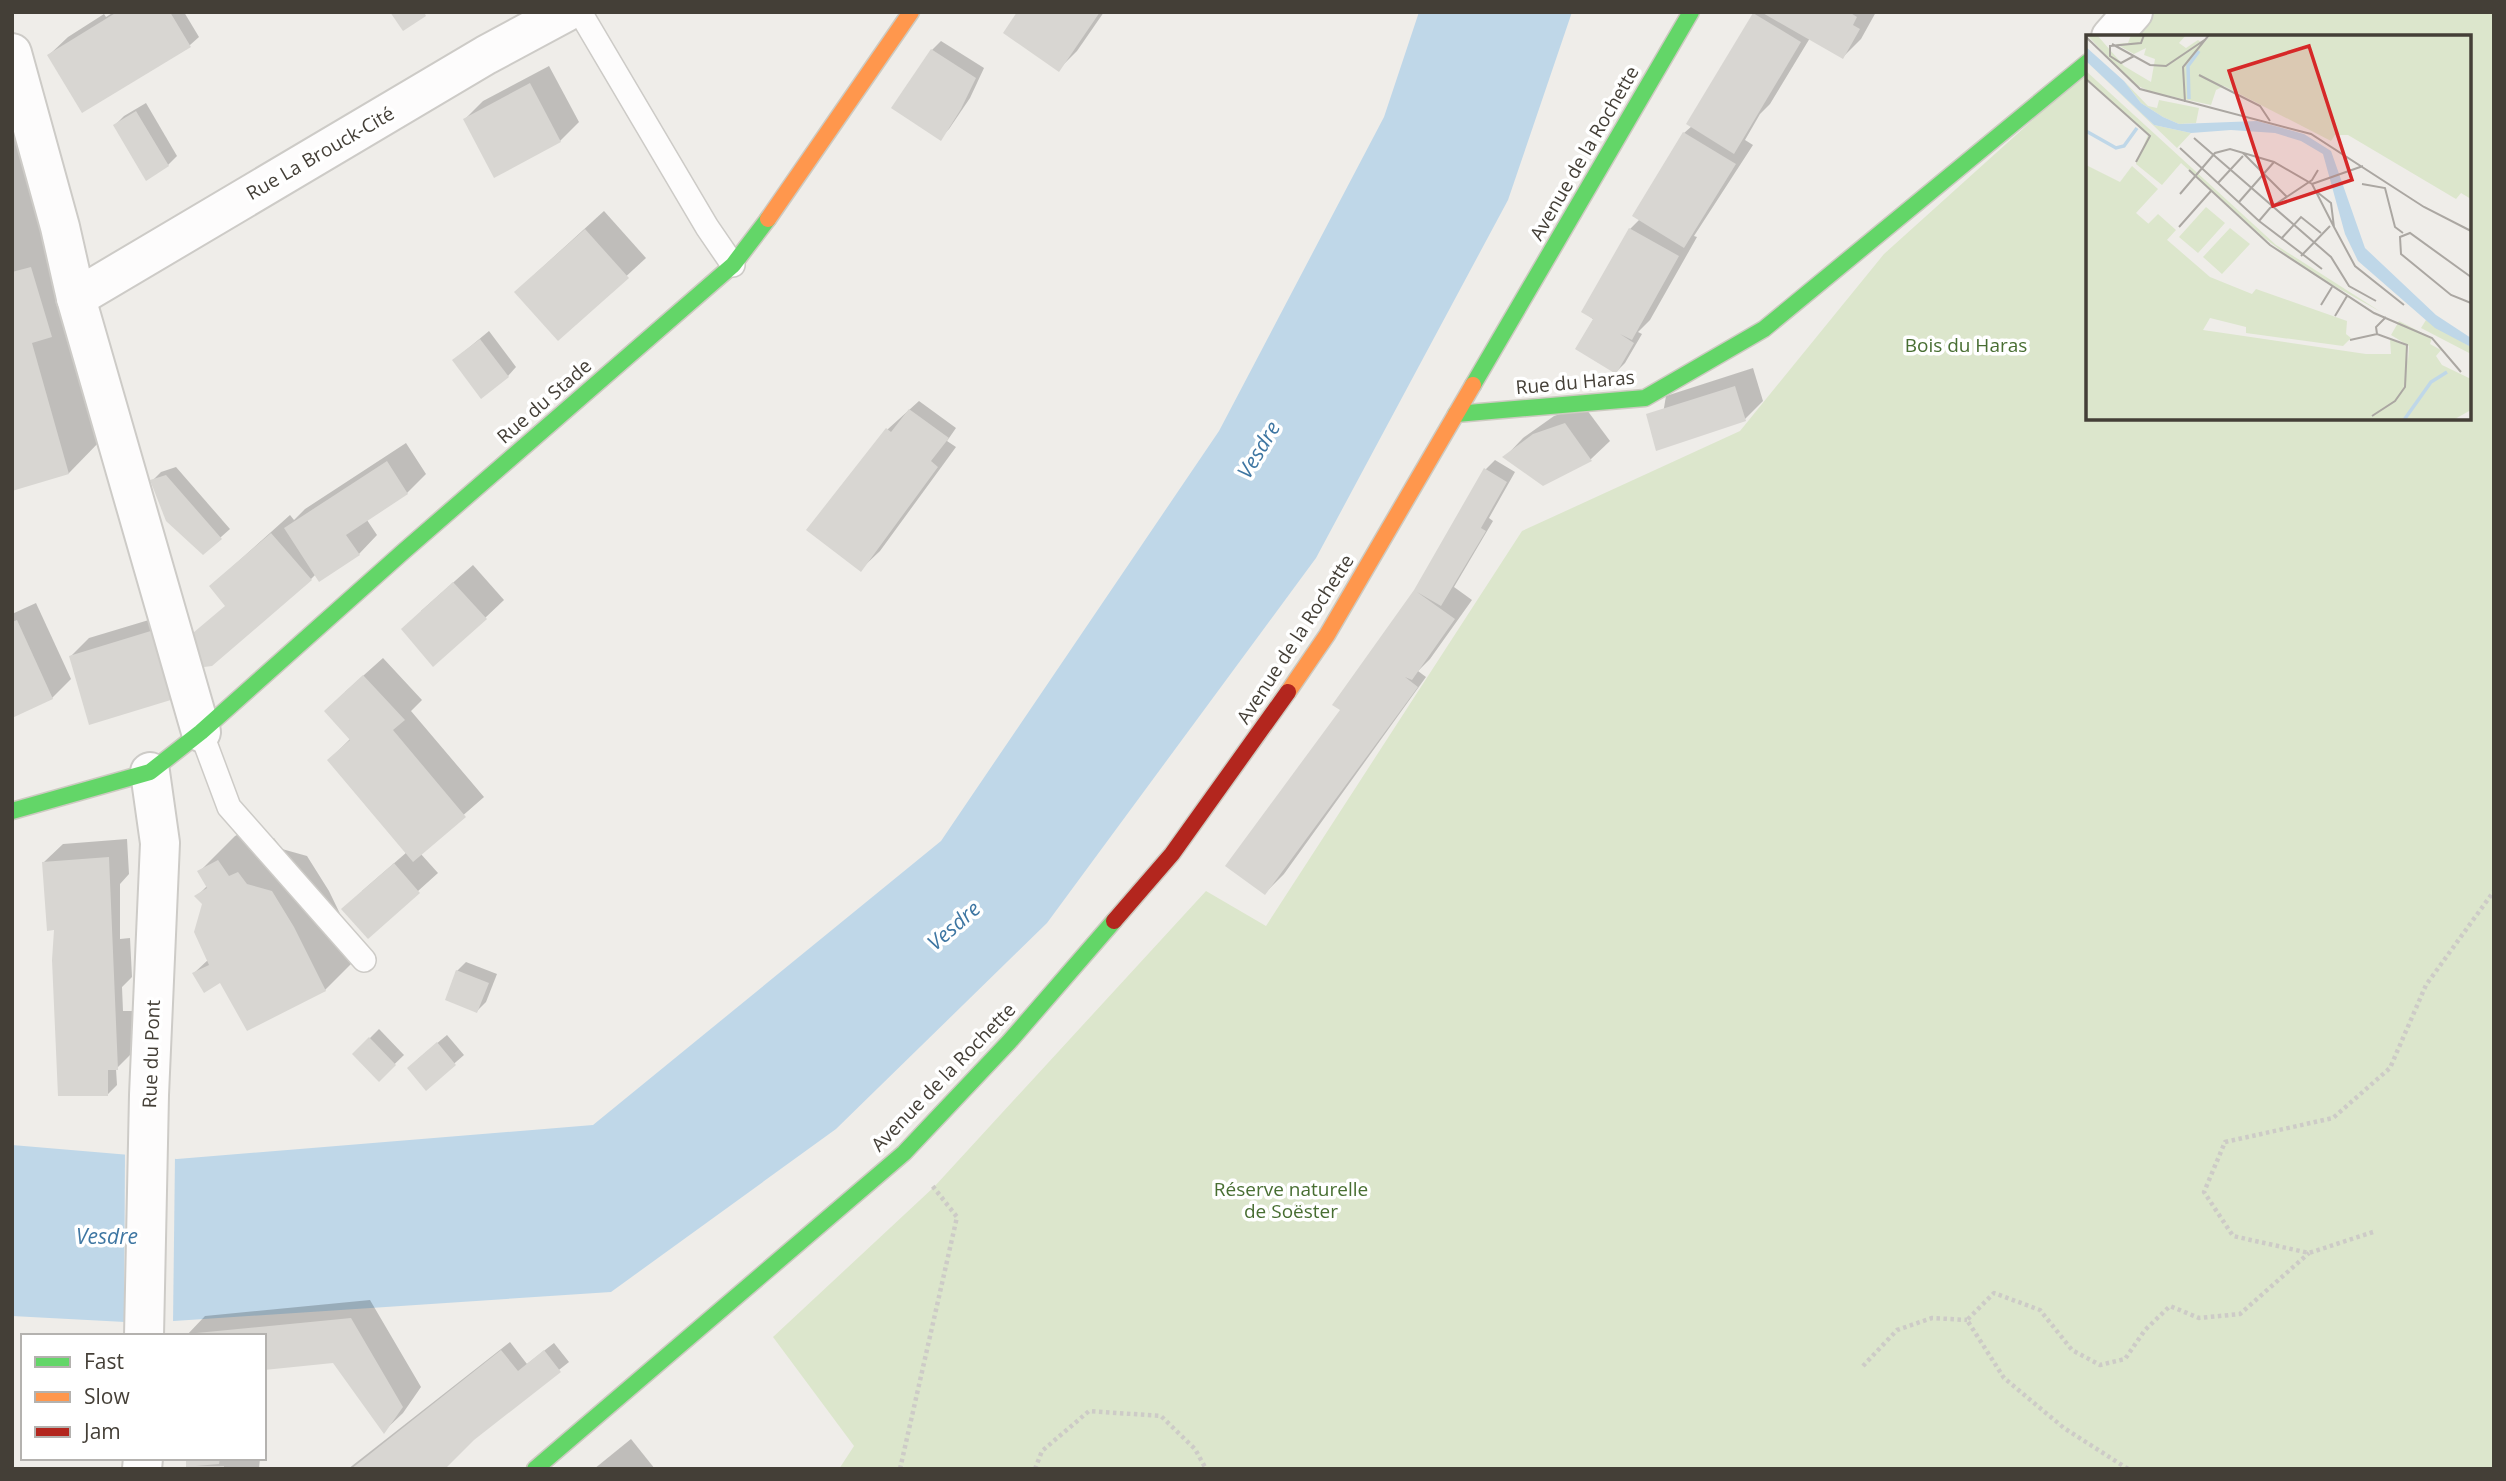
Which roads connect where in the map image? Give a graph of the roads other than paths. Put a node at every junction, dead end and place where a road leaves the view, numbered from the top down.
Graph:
1 (566, 12) edge
2 (580, 12) edge
3 (911, 12) edge
4 (1691, 12) edge
5 (2133, 12) edge
6 (2113, 35) edge
7 (12, 54) edge
8 (2086, 64) edge
9 (733, 265) junction
10 (76, 298) junction
11 (1456, 414) junction
12 (201, 732) junction
13 (150, 772) junction
14 (12, 811) edge
15 (364, 960) dead end
16 (144, 1334) edge
17 (535, 1469) edge

1 - 10 street, Rue La Brouck-Cité
2 - 9 lane
3 - 9 street, Rue du Stade
4 - 11 street, Avenue de la Rochette
5 - 6 street
7 - 10 street
8 - 11 street, Rue du Haras
9 - 12 street, Rue du Stade
10 - 12 street
11 - 17 street, Avenue de la Rochette
12 - 13 street, Rue du Stade
12 - 15 lane
13 - 14 street
13 - 16 street, Rue du Pont

